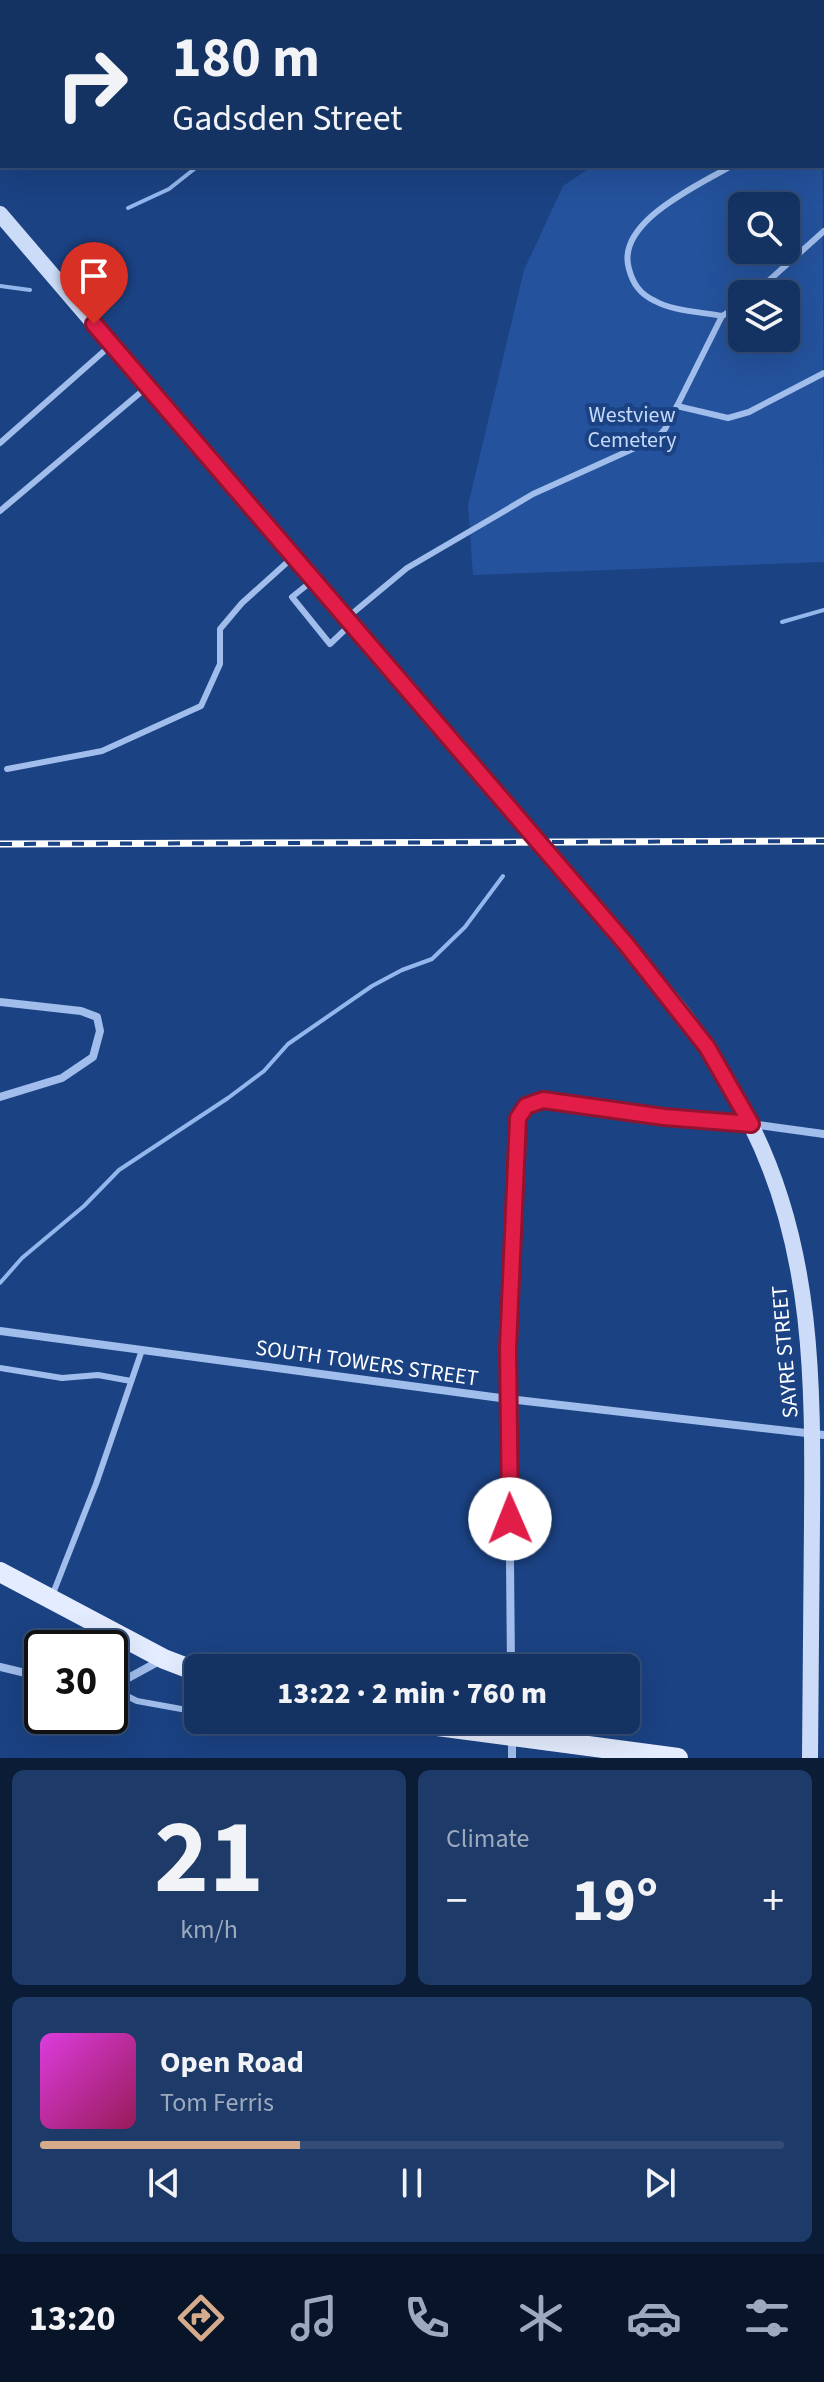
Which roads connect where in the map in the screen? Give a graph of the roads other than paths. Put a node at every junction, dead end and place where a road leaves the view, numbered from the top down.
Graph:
1 (728, 168) edge
2 (0, 214) edge
3 (824, 231) edge
4 (770, 280) edge
5 (728, 312) edge
6 (722, 316) junction
7 (111, 345) junction
8 (824, 373) edge
9 (147, 387) junction
10 (677, 406) junction
11 (0, 443) edge
12 (0, 511) edge
13 (292, 558) junction
14 (312, 581) junction
15 (348, 622) junction
16 (7, 769) dead end
17 (0, 1002) edge
18 (0, 1097) edge
19 (751, 1124) junction
20 (824, 1134) edge
21 (0, 1331) edge
22 (142, 1350) junction
23 (0, 1368) edge
24 (131, 1381) junction
25 (508, 1399) junction
26 (818, 1434) edge
27 (0, 1572) edge
28 (51, 1599) junction
29 (100, 1625) junction
30 (98, 1630) edge
31 (511, 1654) edge
32 (164, 1659) junction
33 (0, 1667) edge
34 (184, 1667) edge
35 (24, 1673) edge
36 (128, 1678) edge
37 (128, 1697) edge
38 (184, 1709) edge
39 (512, 1734) edge
40 (545, 1734) edge
41 (512, 1758) edge
42 (678, 1758) edge
43 (810, 1758) edge

1 - 6 lane
2 - 7 main road, SAYRE STREET
3 - 4 lane
5 - 6 lane
6 - 10 lane
7 - 9 main road, SAYRE STREET
7 - 11 lane
8 - 10 lane
9 - 12 lane
9 - 13 main road, SAYRE STREET
10 - 15 lane
13 - 14 main road, SAYRE STREET
13 - 16 lane
14 - 15 main road, SAYRE STREET
14 - 15 lane
15 - 19 main road, SAYRE STREET
17 - 18 street
19 - 20 street
19 - 25 street
19 - 26 main road, SAYRE STREET
21 - 22 street, SOUTH TOWERS STREET
22 - 24 lane
22 - 25 street, SOUTH TOWERS STREET
23 - 24 lane
24 - 28 lane
25 - 26 street, SOUTH TOWERS STREET
25 - 31 street
26 - 43 main road, SAYRE STREET
27 - 28 main road
28 - 29 main road
29 - 30 street
29 - 32 main road
32 - 34 main road
32 - 36 street
33 - 35 street
37 - 38 lane
39 - 41 street
40 - 42 main road

